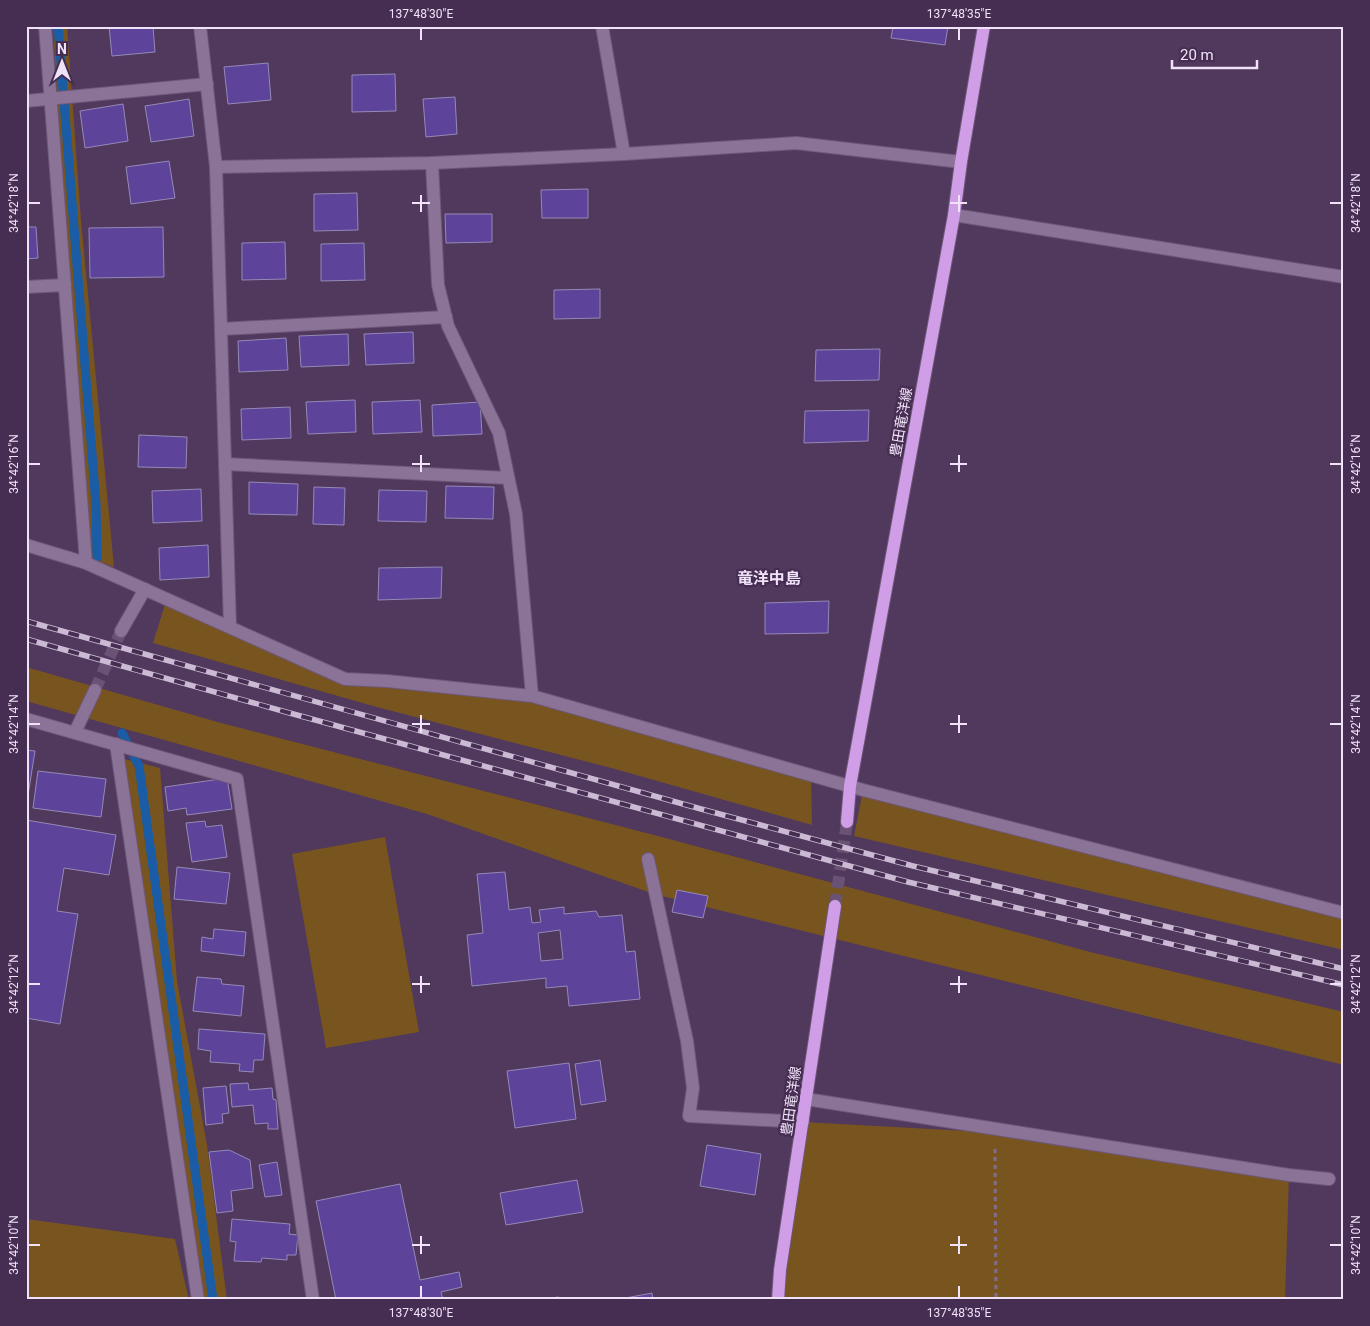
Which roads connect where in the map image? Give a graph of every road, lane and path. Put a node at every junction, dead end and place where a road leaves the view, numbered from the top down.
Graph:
1 (45, 26) edge
2 (200, 26) edge
3 (602, 26) edge
4 (984, 26) edge
5 (207, 84) junction
6 (50, 99) junction
7 (26, 101) edge
8 (624, 154) junction
9 (961, 162) junction
10 (432, 164) junction
11 (216, 167) junction
12 (954, 216) junction
13 (1344, 277) edge
14 (65, 285) junction
15 (26, 287) edge
16 (446, 317) junction
17 (221, 329) junction
18 (225, 464) junction
19 (508, 478) junction
20 (26, 545) edge
21 (86, 563) junction
22 (144, 588) junction
23 (230, 626) junction
24 (120, 631) tunnel mouth
25 (95, 690) tunnel mouth
26 (532, 696) junction
27 (26, 719) edge
28 (75, 732) junction
29 (116, 744) junction
30 (850, 786) junction
31 (847, 822) tunnel mouth
32 (648, 859) dead end
33 (835, 906) tunnel mouth
34 (1344, 913) edge
35 (806, 1099) junction
36 (803, 1122) junction
37 (995, 1128) junction
38 (1329, 1179) dead end
39 (198, 1300) edge
40 (313, 1300) edge
41 (778, 1300) edge
42 (996, 1300) edge

1 - 6 street
2 - 5 street
3 - 8 street
4 - 9 main road, 豊田竜洋線
5 - 6 street
5 - 11 street
6 - 7 street
6 - 14 street
8 - 9 street
8 - 10 street
9 - 12 main road, 豊田竜洋線
10 - 11 street
10 - 16 street
11 - 17 street
12 - 13 street
12 - 30 main road, 豊田竜洋線
14 - 15 street
14 - 21 street
16 - 17 street
16 - 19 street
17 - 18 street
18 - 19 street
18 - 23 street
19 - 26 street
20 - 21 street
21 - 22 street
22 - 23 street
22 - 24 street
23 - 26 street
25 - 28 street
26 - 30 street
27 - 28 street
28 - 29 street
29 - 39 street
29 - 40 street
30 - 31 main road, 豊田竜洋線
30 - 34 street
32 - 36 street
33 - 35 main road, 豊田竜洋線
35 - 36 main road, 豊田竜洋線
35 - 37 street
36 - 41 main road, 豊田竜洋線
37 - 38 street
37 - 42 path

